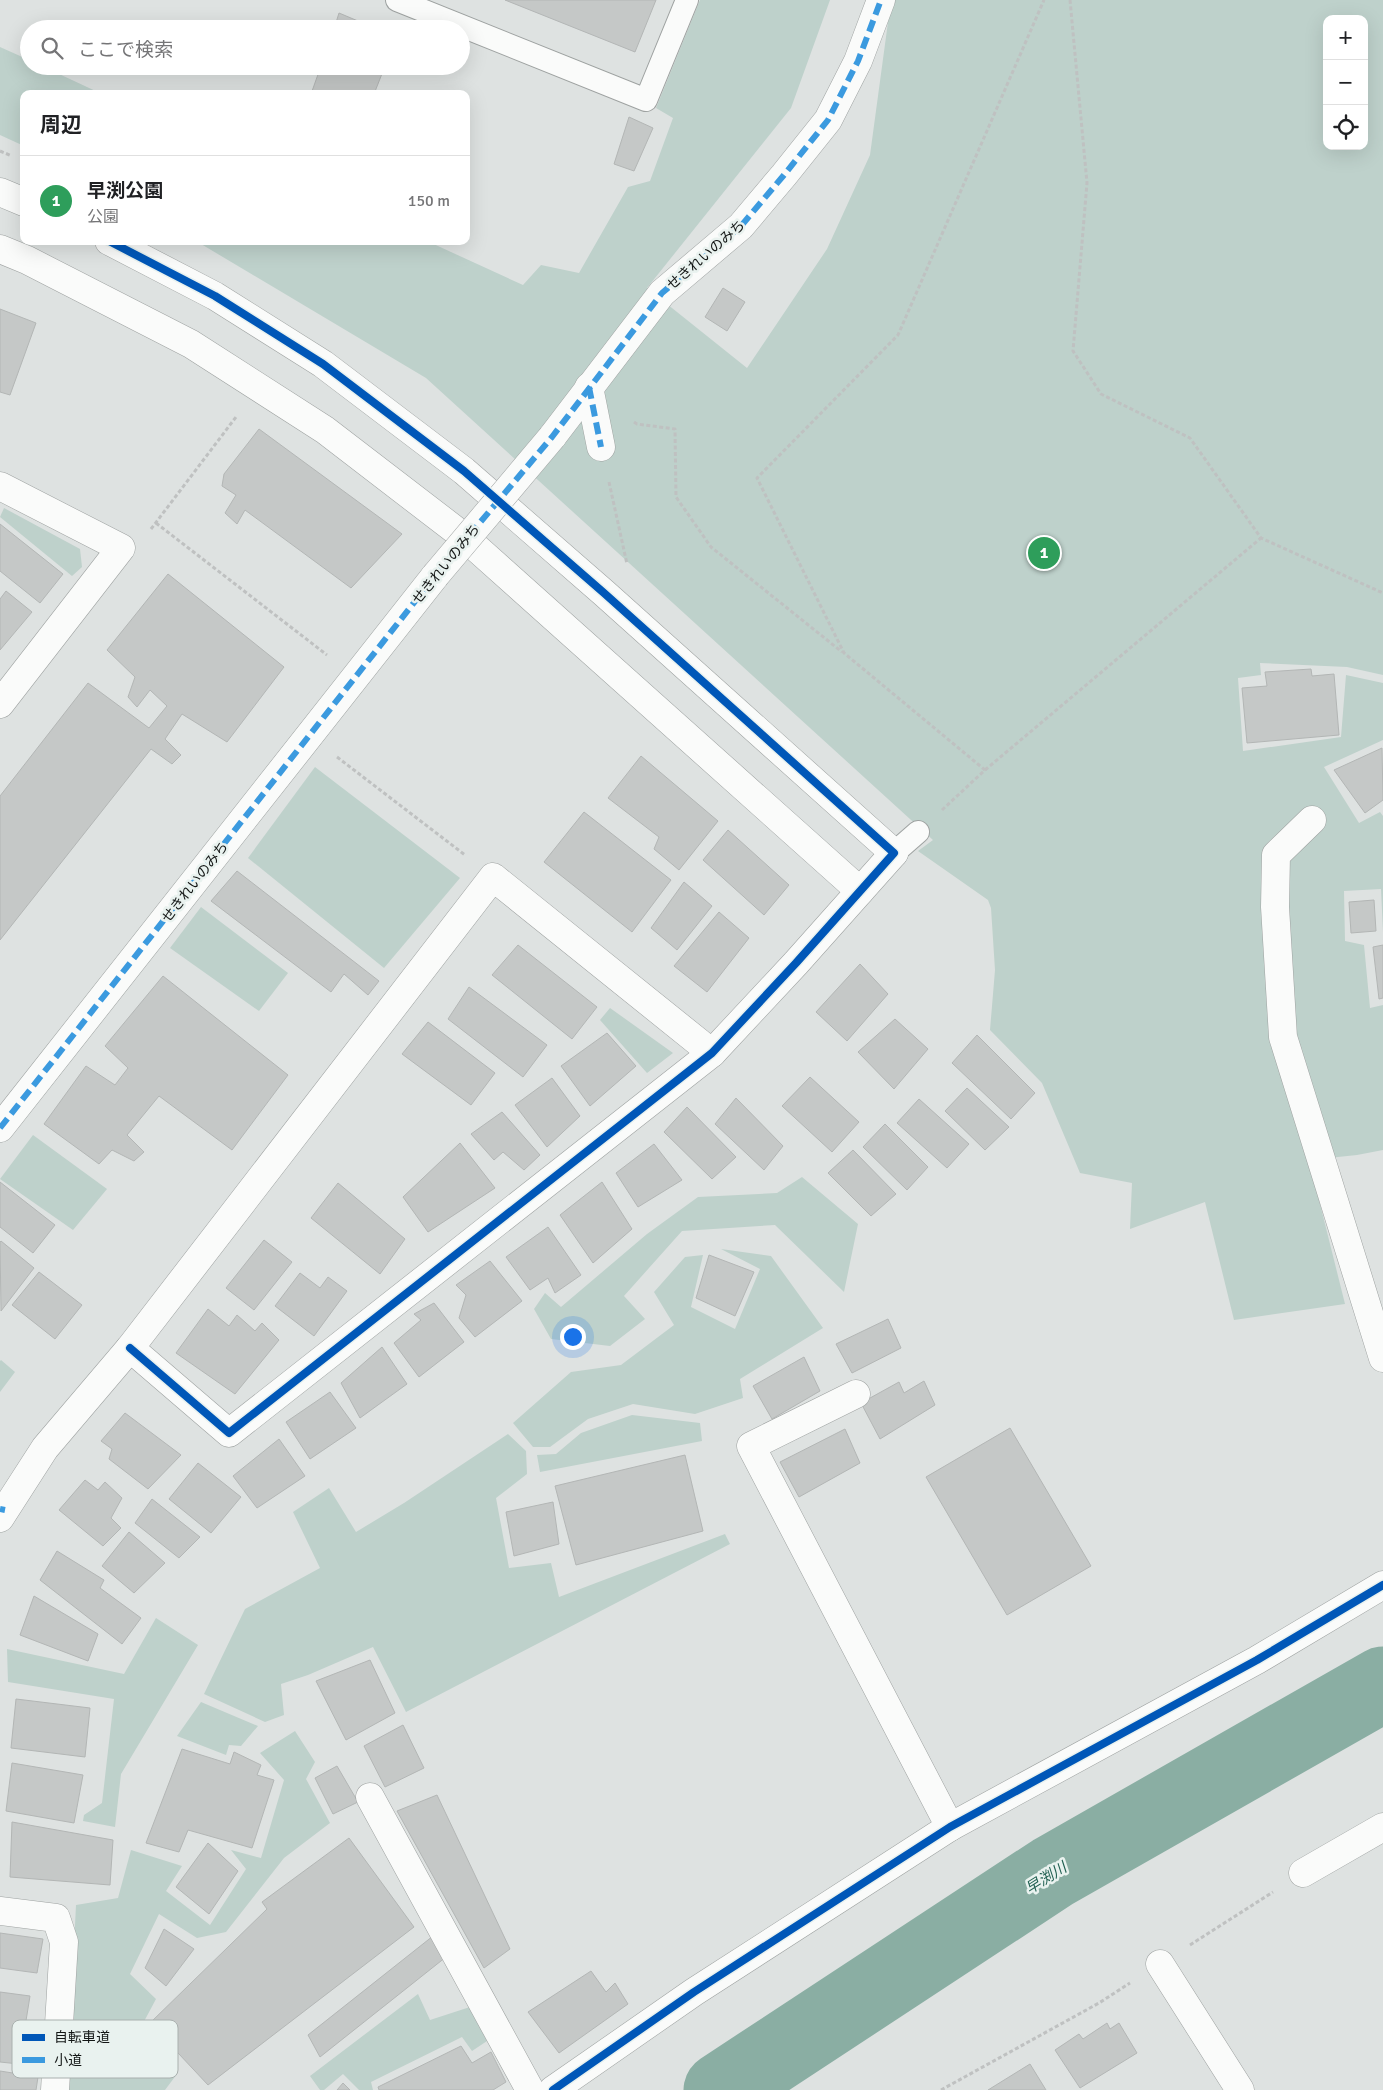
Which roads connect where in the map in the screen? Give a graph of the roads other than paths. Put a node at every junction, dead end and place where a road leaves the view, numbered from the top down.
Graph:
1 (397, 0) edge
2 (687, 0) edge
3 (881, 0) edge
4 (447, 20) edge
5 (470, 29) edge
6 (0, 192) edge
7 (20, 200) edge
8 (117, 245) edge
9 (0, 249) edge
10 (589, 387) junction
11 (601, 447) road end
12 (0, 486) edge
13 (0, 704) edge
14 (1312, 820) dead end
15 (918, 832) road end
16 (894, 854) junction
17 (860, 891) junction
18 (712, 1053) junction
19 (0, 1128) edge
20 (130, 1348) junction
21 (1383, 1358) edge
22 (856, 1394) dead end
23 (2, 1512) edge
24 (1383, 1585) edge
25 (370, 1797) dead end
26 (950, 1827) junction
27 (1383, 1827) edge
28 (1303, 1873) road end
29 (0, 1911) edge
30 (1160, 1964) road end
31 (59, 2020) edge
32 (530, 2090) edge
33 (553, 2090) edge
34 (1240, 2090) edge

1 - 4 lane
2 - 5 lane
3 - 10 street, せきれいのみち
6 - 7 street
8 - 16 street
9 - 17 street
10 - 11 street
10 - 19 street, せきれいのみち, bridge
12 - 13 street
14 - 21 street
15 - 16 lane
16 - 17 street
17 - 18 street
18 - 20 street
18 - 20 street
20 - 23 street
22 - 26 street
24 - 26 street
25 - 32 street
26 - 33 street
27 - 28 street
29 - 31 street
30 - 34 street

